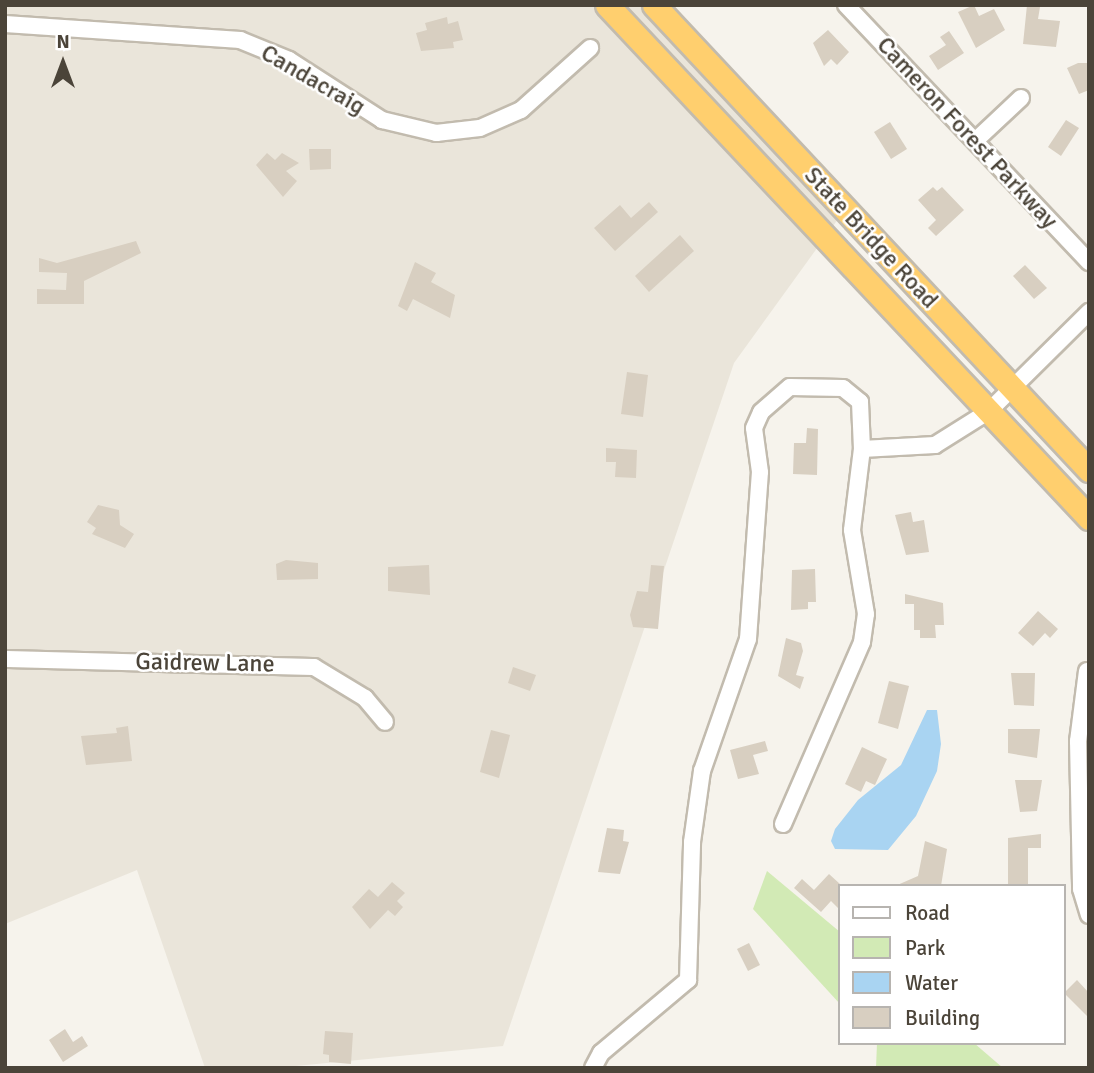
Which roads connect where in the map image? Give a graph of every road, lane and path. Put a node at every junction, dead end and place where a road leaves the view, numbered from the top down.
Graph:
1 (607, 5) edge
2 (654, 5) edge
3 (846, 5) edge
4 (5, 24) edge
5 (590, 48) dead end
6 (1021, 98) dead end
7 (975, 141) junction
8 (1089, 262) edge
9 (1089, 313) edge
10 (1010, 387) junction
11 (983, 415) junction
12 (862, 449) junction
13 (1089, 470) edge
14 (1089, 518) edge
15 (5, 659) edge
16 (1087, 671) dead end
17 (385, 723) dead end
18 (783, 824) dead end
19 (1089, 915) edge
20 (593, 1068) edge

1 - 11 highway, State Bridge Road
2 - 10 highway, State Bridge Road
3 - 7 street, Cameron Forest Parkway
4 - 5 street, Candacraig
6 - 7 street
7 - 8 street, Cameron Forest Parkway
9 - 10 street
10 - 11 street
10 - 13 highway, State Bridge Road
11 - 12 street
11 - 14 highway, State Bridge Road
12 - 18 street
12 - 20 street
15 - 17 street, Gaidrew Lane
16 - 19 street

